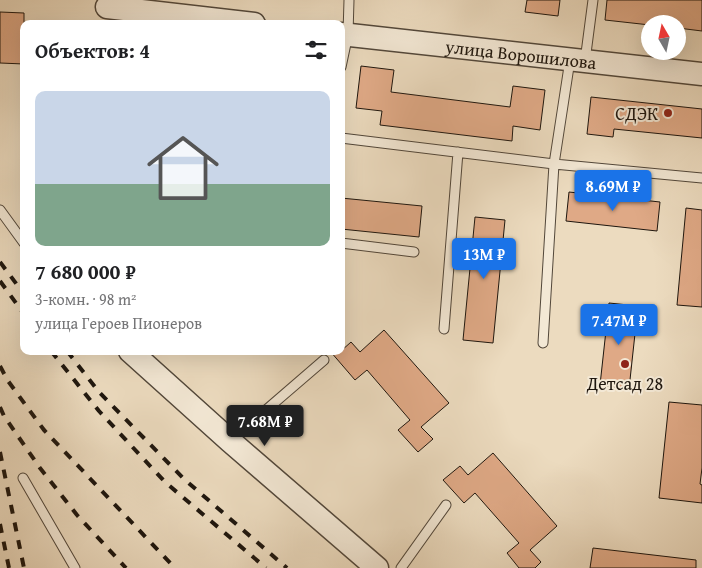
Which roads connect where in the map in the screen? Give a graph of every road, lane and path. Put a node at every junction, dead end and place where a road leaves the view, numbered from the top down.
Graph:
1 (349, 0) edge
2 (593, 0) edge
3 (107, 10) edge
4 (212, 20) edge
5 (345, 27) edge
6 (345, 34) edge
7 (578, 60) junction
8 (702, 74) edge
9 (345, 138) edge
10 (458, 152) junction
11 (554, 164) junction
12 (702, 178) edge
13 (0, 210) edge
14 (20, 233) edge
15 (345, 243) edge
16 (414, 252) dead end
17 (444, 329) dead end
18 (543, 343) dead end
19 (134, 355) edge
20 (324, 360) dead end
21 (230, 441) junction
22 (24, 478) dead end
23 (446, 505) dead end
24 (74, 568) edge
25 (377, 568) edge
26 (401, 568) edge

1 - 5 lane
2 - 7 lane
3 - 4 street
6 - 7 street, улица Ворошилова
7 - 8 street, улица Ворошилова
7 - 11 lane
9 - 10 lane
10 - 11 lane
10 - 17 lane
11 - 12 lane
11 - 18 lane
13 - 14 lane
15 - 16 lane
19 - 21 street
20 - 21 lane
21 - 25 street
22 - 24 lane
23 - 26 lane

